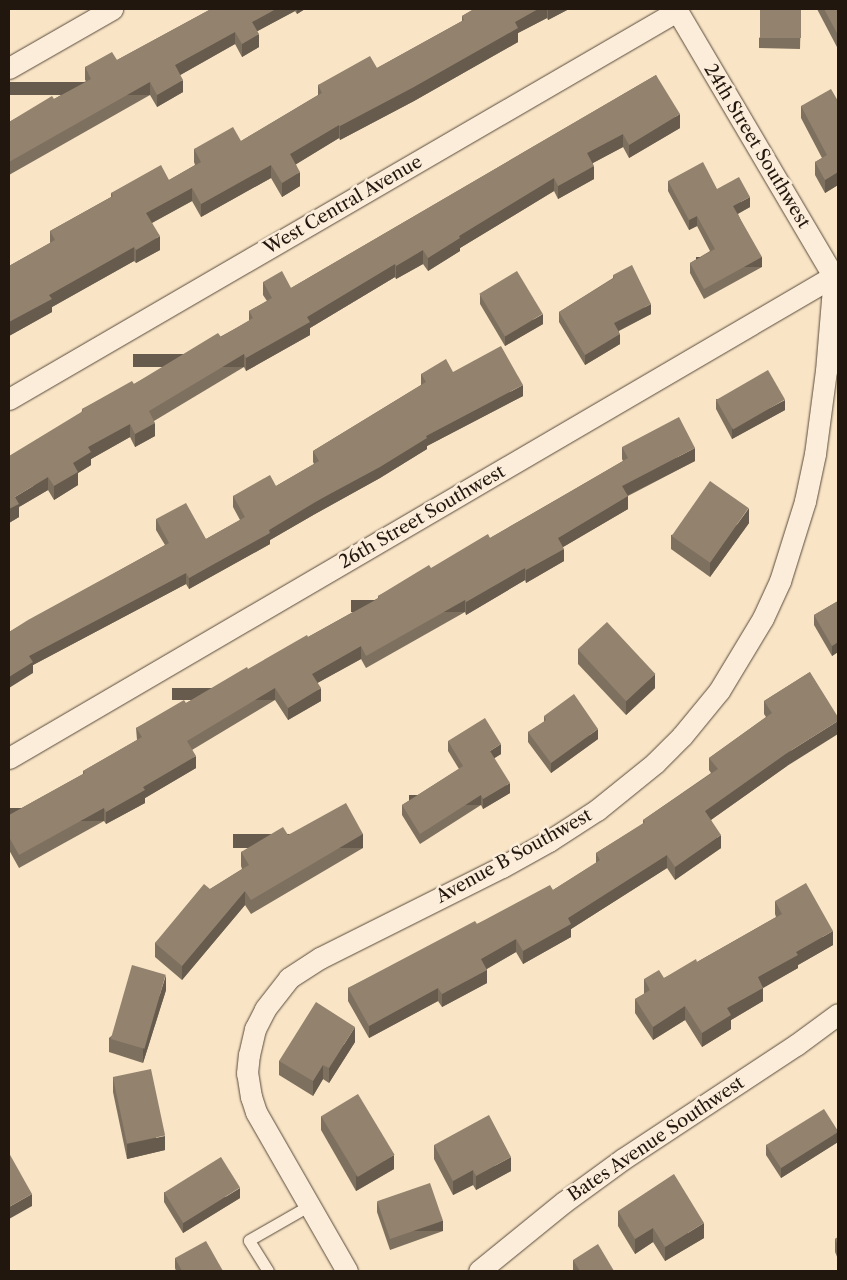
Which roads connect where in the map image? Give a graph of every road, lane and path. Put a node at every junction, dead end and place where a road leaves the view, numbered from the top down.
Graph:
1 (112, 9) edge
2 (677, 10) edge
3 (9, 68) edge
4 (836, 280) edge
5 (832, 367) edge
6 (9, 399) edge
7 (9, 758) edge
8 (838, 1014) edge
9 (310, 1205) junction
10 (268, 1271) edge
11 (347, 1271) edge
12 (479, 1271) edge

1 - 3 street
2 - 4 street, 24th Street Southwest
2 - 6 street, West Central Avenue
4 - 5 street, Avenue B Southwest
4 - 7 street, 26th Street Southwest
5 - 9 street, Avenue B Southwest
8 - 12 street, Bates Avenue Southwest
9 - 10 lane
9 - 11 street, Avenue B Southwest

